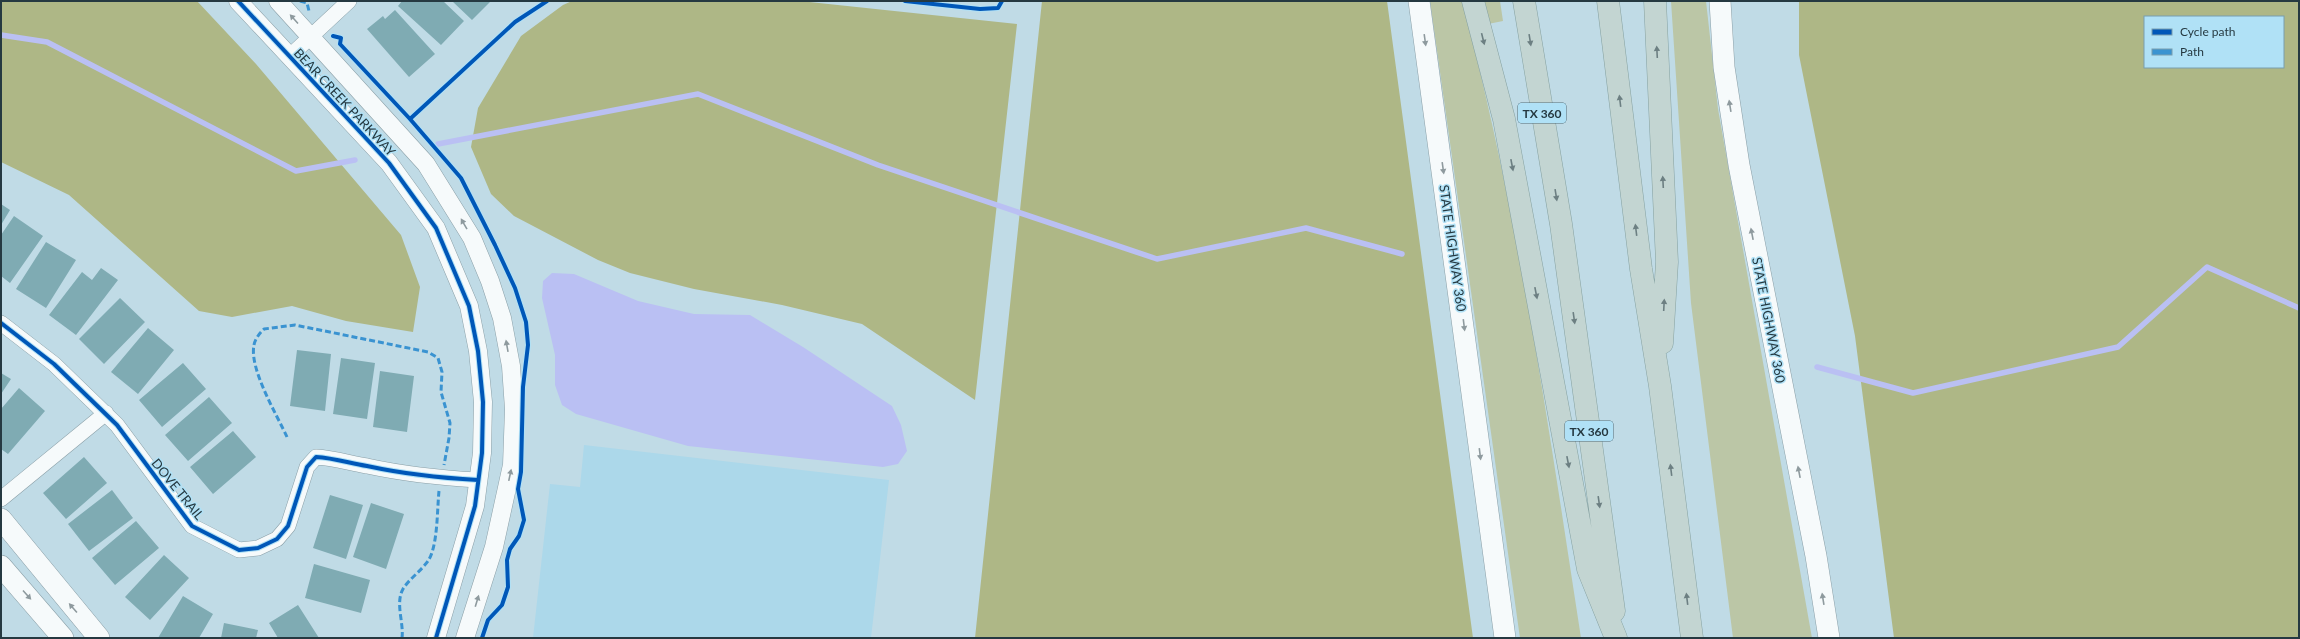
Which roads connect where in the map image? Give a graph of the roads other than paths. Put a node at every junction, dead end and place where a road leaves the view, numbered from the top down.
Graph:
1 (238, 1) edge
2 (278, 1) edge
3 (349, 1) edge
4 (1419, 1) edge
5 (1473, 1) edge
6 (1524, 1) edge
7 (1608, 1) edge
8 (1655, 1) edge
9 (1720, 1) edge
10 (310, 36) junction
11 (290, 56) junction
12 (1, 323) edge
13 (1660, 386) junction
14 (106, 413) junction
15 (478, 480) junction
16 (1, 499) edge
17 (1, 519) edge
18 (1, 566) edge
19 (63, 638) edge
20 (99, 638) edge
21 (436, 638) edge
22 (466, 638) edge
23 (1505, 638) edge
24 (1617, 638) edge
25 (1692, 638) edge
26 (1829, 638) edge

1 - 11 street, BEAR CREEK PARKWAY
10 -> 2 street, BEAR CREEK PARKWAY
3 - 10 street
4 -> 23 main road, STATE HIGHWAY 360
5 -> 24 highway
6 -> 24 highway, TX 360
13 -> 7 highway
13 -> 8 highway
26 -> 9 main road, STATE HIGHWAY 360
10 - 11 street
22 -> 10 street, BEAR CREEK PARKWAY
11 - 15 street, BEAR CREEK PARKWAY
12 - 14 street, DOVE TRAIL
25 -> 13 highway
14 - 15 street, DOVE TRAIL
14 - 16 street
15 - 21 street, BEAR CREEK PARKWAY
20 -> 17 main road
18 -> 19 main road

